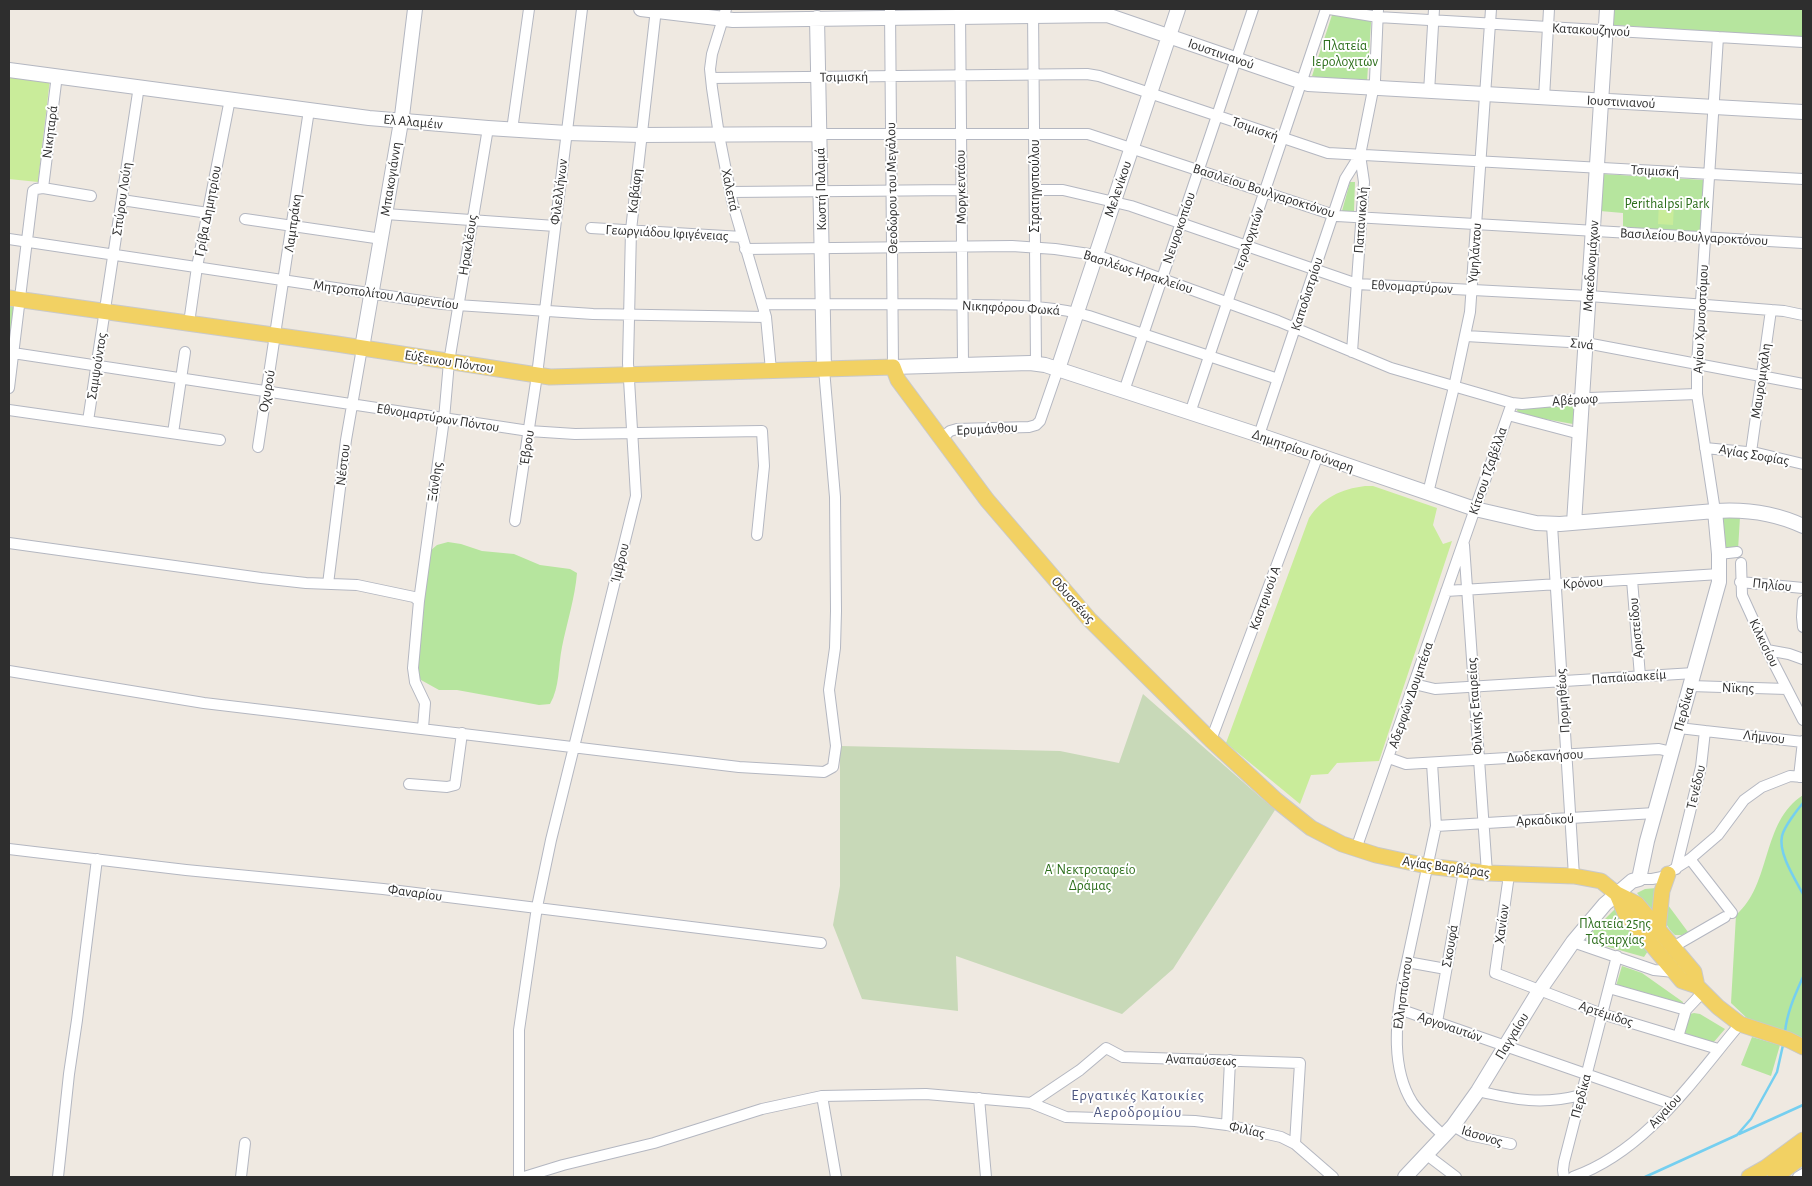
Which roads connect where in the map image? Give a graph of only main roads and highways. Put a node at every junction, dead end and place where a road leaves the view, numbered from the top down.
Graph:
1 (14, 298) edge
2 (894, 367) joint
3 (1284, 806) joint
4 (1672, 871) road end
5 (1617, 894) junction
6 (1658, 930) junction
7 (1700, 989) junction
8 (1791, 1041) edge
9 (1803, 1140) edge
10 (1803, 1156) edge
11 (1749, 1177) edge
12 (1775, 1177) edge

1 - 2 main road, Εύξεινου Πόντου
2 - 3 main road, Οδυσσέως
3 - 5 main road, Αγίας Βαρβάρας
4 - 6 main road
5 - 6 main road, Αγίας Βαρβάρας
5 - 7 main road
6 - 7 main road, Αγίας Βαρβάρας
7 - 8 main road
9 - 11 main road
10 - 12 main road

